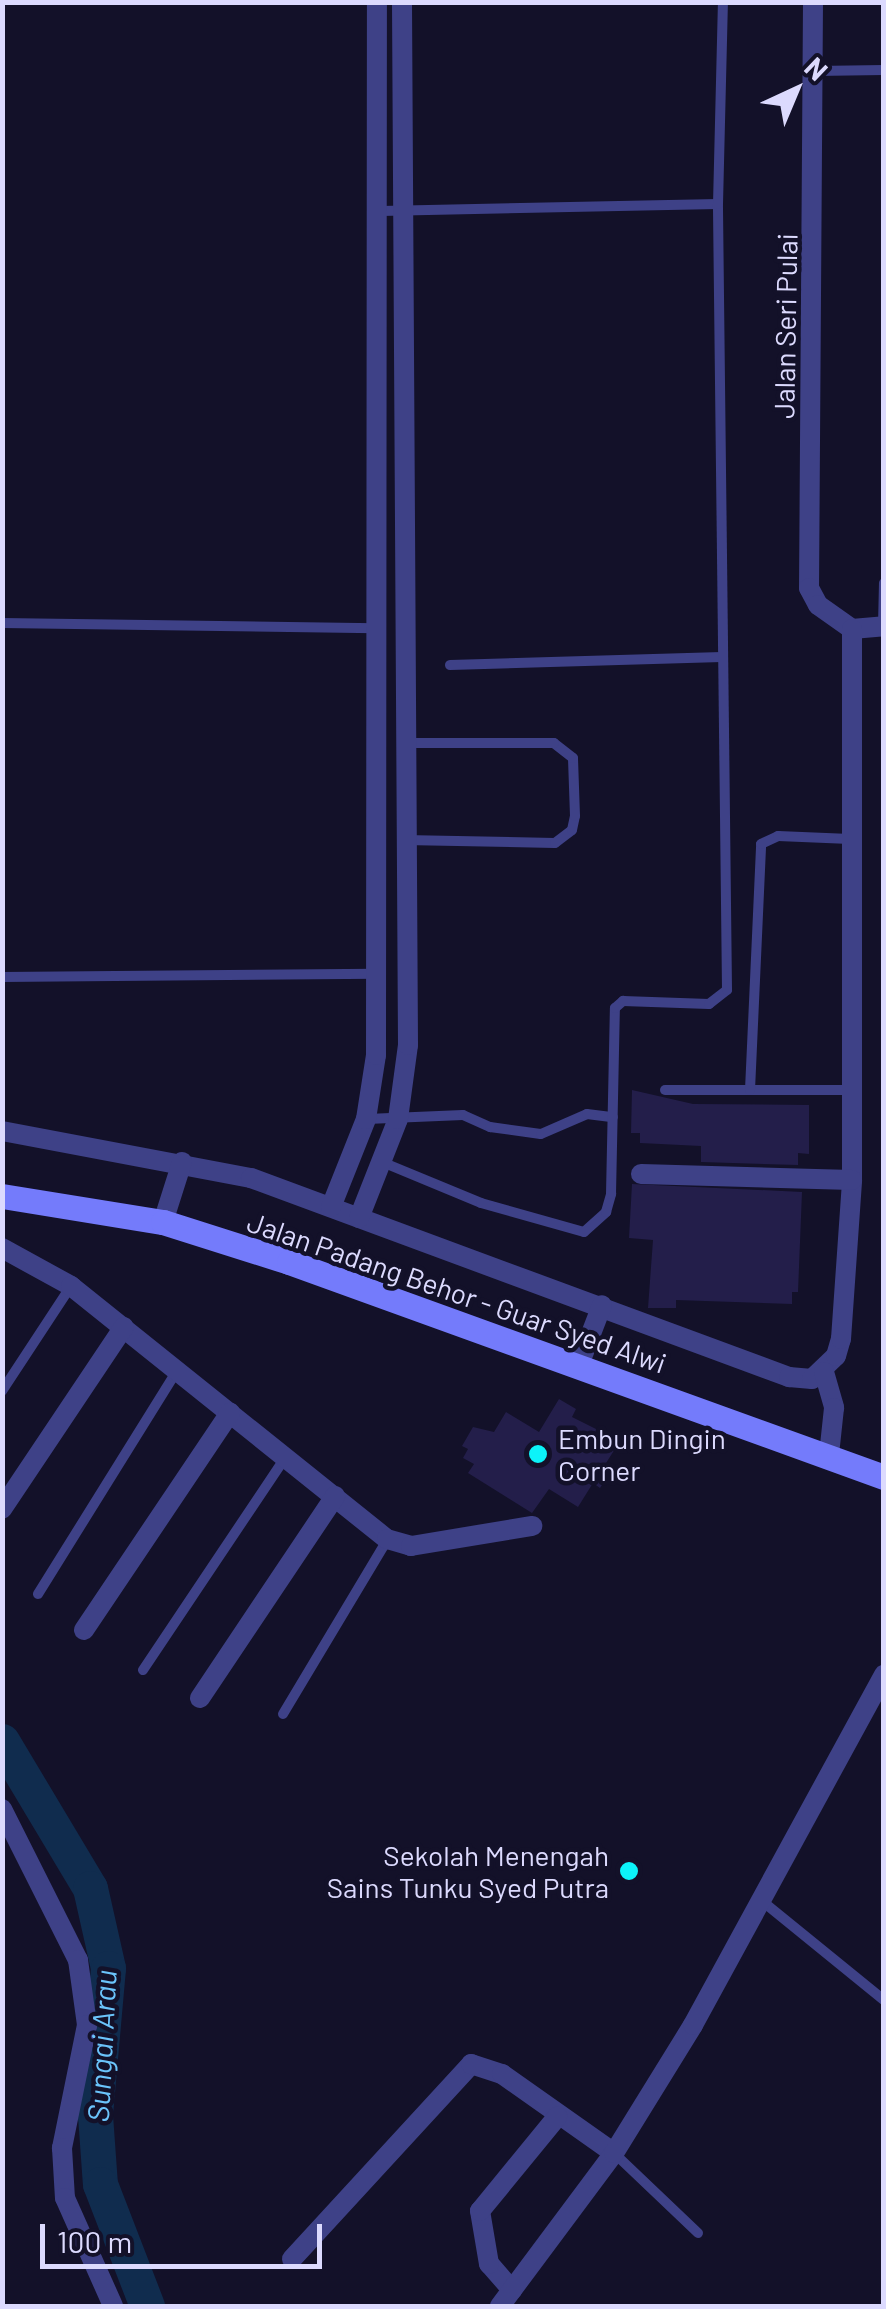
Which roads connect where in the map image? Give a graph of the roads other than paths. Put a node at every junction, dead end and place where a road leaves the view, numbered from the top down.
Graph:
1 (377, 2) edge
2 (402, 2) edge
3 (722, 2) edge
4 (813, 2) edge
5 (884, 70) edge
6 (815, 71) junction
7 (718, 204) junction
8 (406, 209) junction
9 (381, 211) junction
10 (884, 583) edge
11 (2, 622) edge
12 (883, 626) edge
13 (380, 628) junction
14 (852, 629) junction
15 (722, 657) junction
16 (450, 665) dead end
17 (405, 744) junction
18 (850, 839) junction
19 (403, 840) junction
20 (378, 974) junction
21 (2, 976) edge
22 (665, 1090) dead end
23 (750, 1090) junction
24 (851, 1090) junction
25 (614, 1118) junction
26 (366, 1119) junction
27 (398, 1119) junction
28 (2, 1131) edge
29 (182, 1162) junction
30 (382, 1162) junction
31 (642, 1174) dead end
32 (852, 1180) junction
33 (2, 1196) edge
34 (331, 1207) junction
35 (359, 1218) junction
36 (162, 1222) junction
37 (2, 1248) edge
38 (71, 1286) junction
39 (602, 1305) junction
40 (124, 1328) junction
41 (579, 1365) junction
42 (176, 1372) junction
43 (824, 1372) junction
44 (2, 1390) edge
45 (230, 1412) junction
46 (829, 1456) junction
47 (285, 1458) junction
48 (884, 1478) edge
49 (335, 1496) junction
50 (2, 1510) edge
51 (532, 1526) dead end
52 (387, 1539) junction
53 (38, 1594) dead end
54 (84, 1630) dead end
55 (143, 1670) dead end
56 (884, 1675) edge
57 (200, 1698) dead end
58 (876, 1710) edge
59 (283, 1714) dead end
60 (2, 1809) edge
61 (12, 1847) edge
62 (761, 1900) junction
63 (884, 2000) edge
64 (557, 2116) junction
65 (614, 2154) junction
66 (698, 2233) dead end
67 (292, 2259) dead end
68 (506, 2298) edge
69 (113, 2306) edge

1 - 9 street
2 - 8 street
3 - 7 lane
4 - 6 street, Jalan Seri Pulai
5 - 6 lane
6 - 14 street, Jalan Seri Pulai
7 - 8 lane
7 - 15 lane
8 - 9 lane
8 - 17 street
9 - 13 street
10 - 12 lane
11 - 13 lane
12 - 14 street
13 - 20 street
14 - 18 street
15 - 16 lane
15 - 25 lane
17 - 19 street
17 - 19 lane
18 - 23 lane
18 - 24 street
19 - 27 street
20 - 21 lane
20 - 26 street
22 - 23 lane
23 - 24 lane
24 - 32 street
25 - 27 lane
25 - 30 lane
26 - 27 lane
26 - 34 street
27 - 30 street
28 - 29 street
29 - 34 street
29 - 36 street
30 - 35 street
31 - 32 street
32 - 43 street
33 - 36 main road, Jalan Padang Behor - Guar Syed Alwi
34 - 35 street
35 - 39 street
36 - 41 main road, Jalan Padang Behor - Guar Syed Alwi
37 - 38 street
38 - 40 street
38 - 44 lane
39 - 41 street
39 - 43 street
40 - 42 street
40 - 50 street
41 - 46 main road, Jalan Padang Behor - Guar Syed Alwi
42 - 45 street
42 - 53 lane
43 - 46 street
45 - 47 street
45 - 54 street
46 - 48 main road, Jalan Padang Behor - Guar Syed Alwi
47 - 49 street
47 - 55 lane
49 - 52 street
49 - 57 street
51 - 52 street
52 - 59 lane
56 - 58 street
58 - 62 street
60 - 61 street
61 - 69 street
62 - 63 lane
62 - 65 street
64 - 65 street
64 - 67 street
64 - 68 street
65 - 66 lane
65 - 68 street

